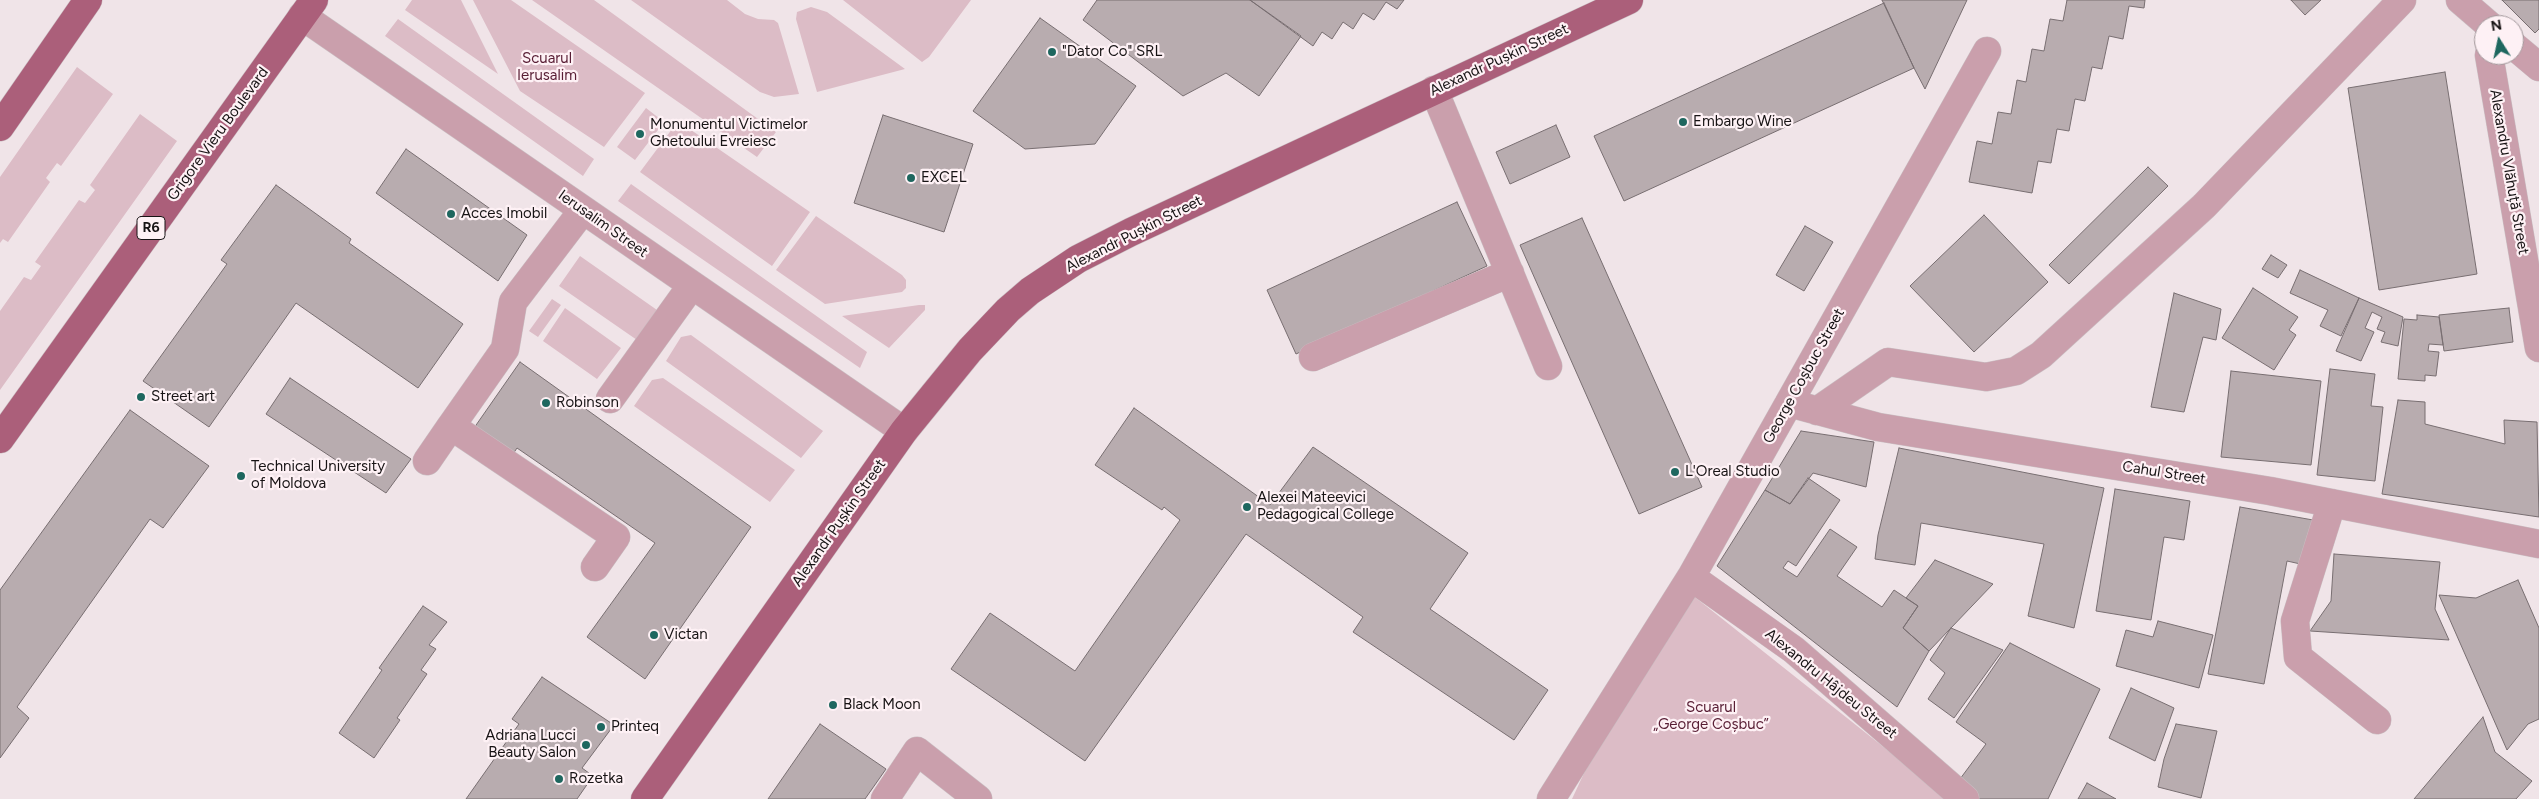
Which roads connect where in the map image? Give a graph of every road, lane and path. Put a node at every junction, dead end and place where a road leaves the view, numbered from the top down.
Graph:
1 (88, 0) edge
2 (1629, 0) edge
3 (2402, 0) edge
4 (2460, 0) edge
5 (308, 8) edge
6 (2476, 15) edge
7 (1987, 52) dead end
8 (2524, 54) edge
9 (2491, 65) edge
10 (2539, 67) edge
11 (1434, 90) junction
12 (0, 127) edge
13 (583, 210) junction
14 (1510, 273) junction
15 (692, 285) junction
16 (2539, 348) edge
17 (1312, 357) dead end
18 (1548, 366) dead end
19 (610, 399) dead end
20 (1789, 403) junction
21 (1817, 411) junction
22 (451, 426) junction
23 (904, 431) junction
24 (0, 439) edge
25 (427, 461) dead end
26 (2332, 503) junction
27 (2539, 544) edge
28 (594, 567) dead end
29 (1691, 576) junction
30 (2378, 720) dead end
31 (645, 799) edge
32 (885, 799) edge
33 (978, 799) edge
34 (1551, 799) edge
35 (1965, 799) edge

1 - 12 main road
2 - 11 main road, Alexandr Pușkin Street
3 - 21 street
4 - 6 street
5 - 13 street, Ierusalim Street
5 - 24 main road, Grigore Vieru Boulevard / R6
7 - 20 street, George Coșbuc Street
8 - 10 street
9 - 16 street, Alexandru Vlăhuță Street
11 - 14 street
11 - 23 main road, Alexandr Pușkin Street
13 - 15 street, Ierusalim Street
13 - 22 street
14 - 17 street
14 - 18 street
15 - 19 street
15 - 23 street, Ierusalim Street
20 - 21 street, Cahul Street
20 - 29 street, George Coșbuc Street
21 - 26 street, Cahul Street
22 - 25 street
22 - 28 street
23 - 31 main road, Alexandr Pușkin Street
26 - 27 street, Cahul Street
26 - 30 street
29 - 34 street, George Coșbuc Street
29 - 35 street, Alexandru Hâjdeu Street
32 - 33 street

